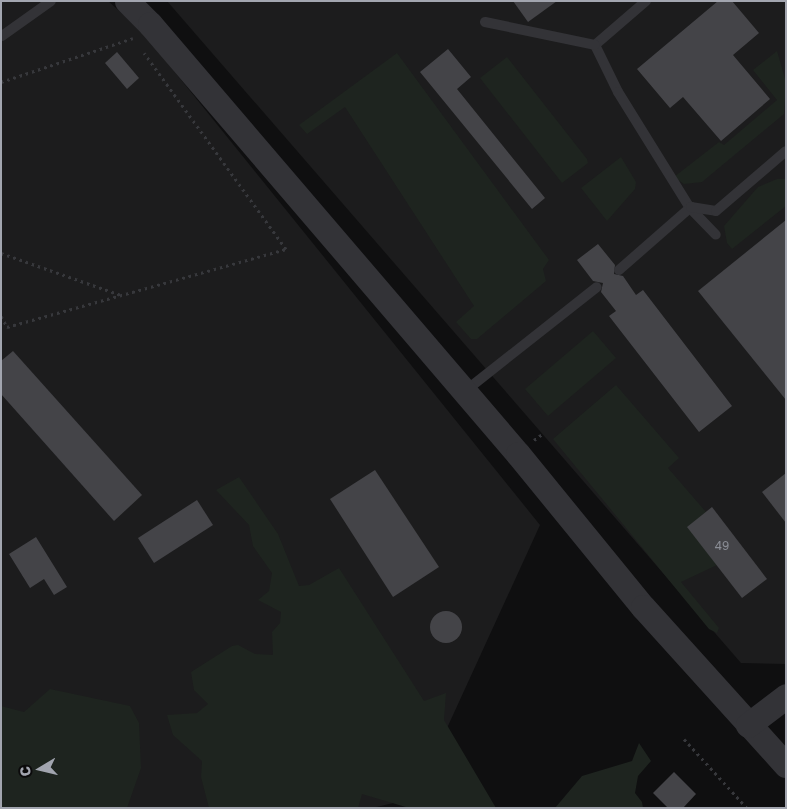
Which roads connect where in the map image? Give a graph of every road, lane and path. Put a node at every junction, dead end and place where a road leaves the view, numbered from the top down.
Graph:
1 (51, 1) edge
2 (127, 1) edge
3 (646, 1) edge
4 (484, 22) dead end
5 (2, 36) edge
6 (137, 44) dead end
7 (595, 46) junction
8 (143, 51) dead end
9 (1, 82) edge
10 (786, 151) edge
11 (690, 208) junction
12 (716, 235) dead end
13 (1, 253) edge
14 (619, 270) dead end
15 (597, 287) dead end
16 (122, 295) junction
17 (1, 316) edge
18 (463, 392) junction
19 (786, 696) edge
20 (748, 725) junction
21 (684, 739) dead end
22 (786, 766) edge
23 (747, 808) edge

1 - 5 lane
2 - 18 street
3 - 7 lane
4 - 7 lane
6 - 9 path
7 - 11 lane
8 - 16 path
10 - 11 lane
11 - 12 lane
11 - 14 lane
13 - 16 path
15 - 18 lane
16 - 17 path
18 - 20 street
19 - 20 street
20 - 22 street
21 - 23 path

